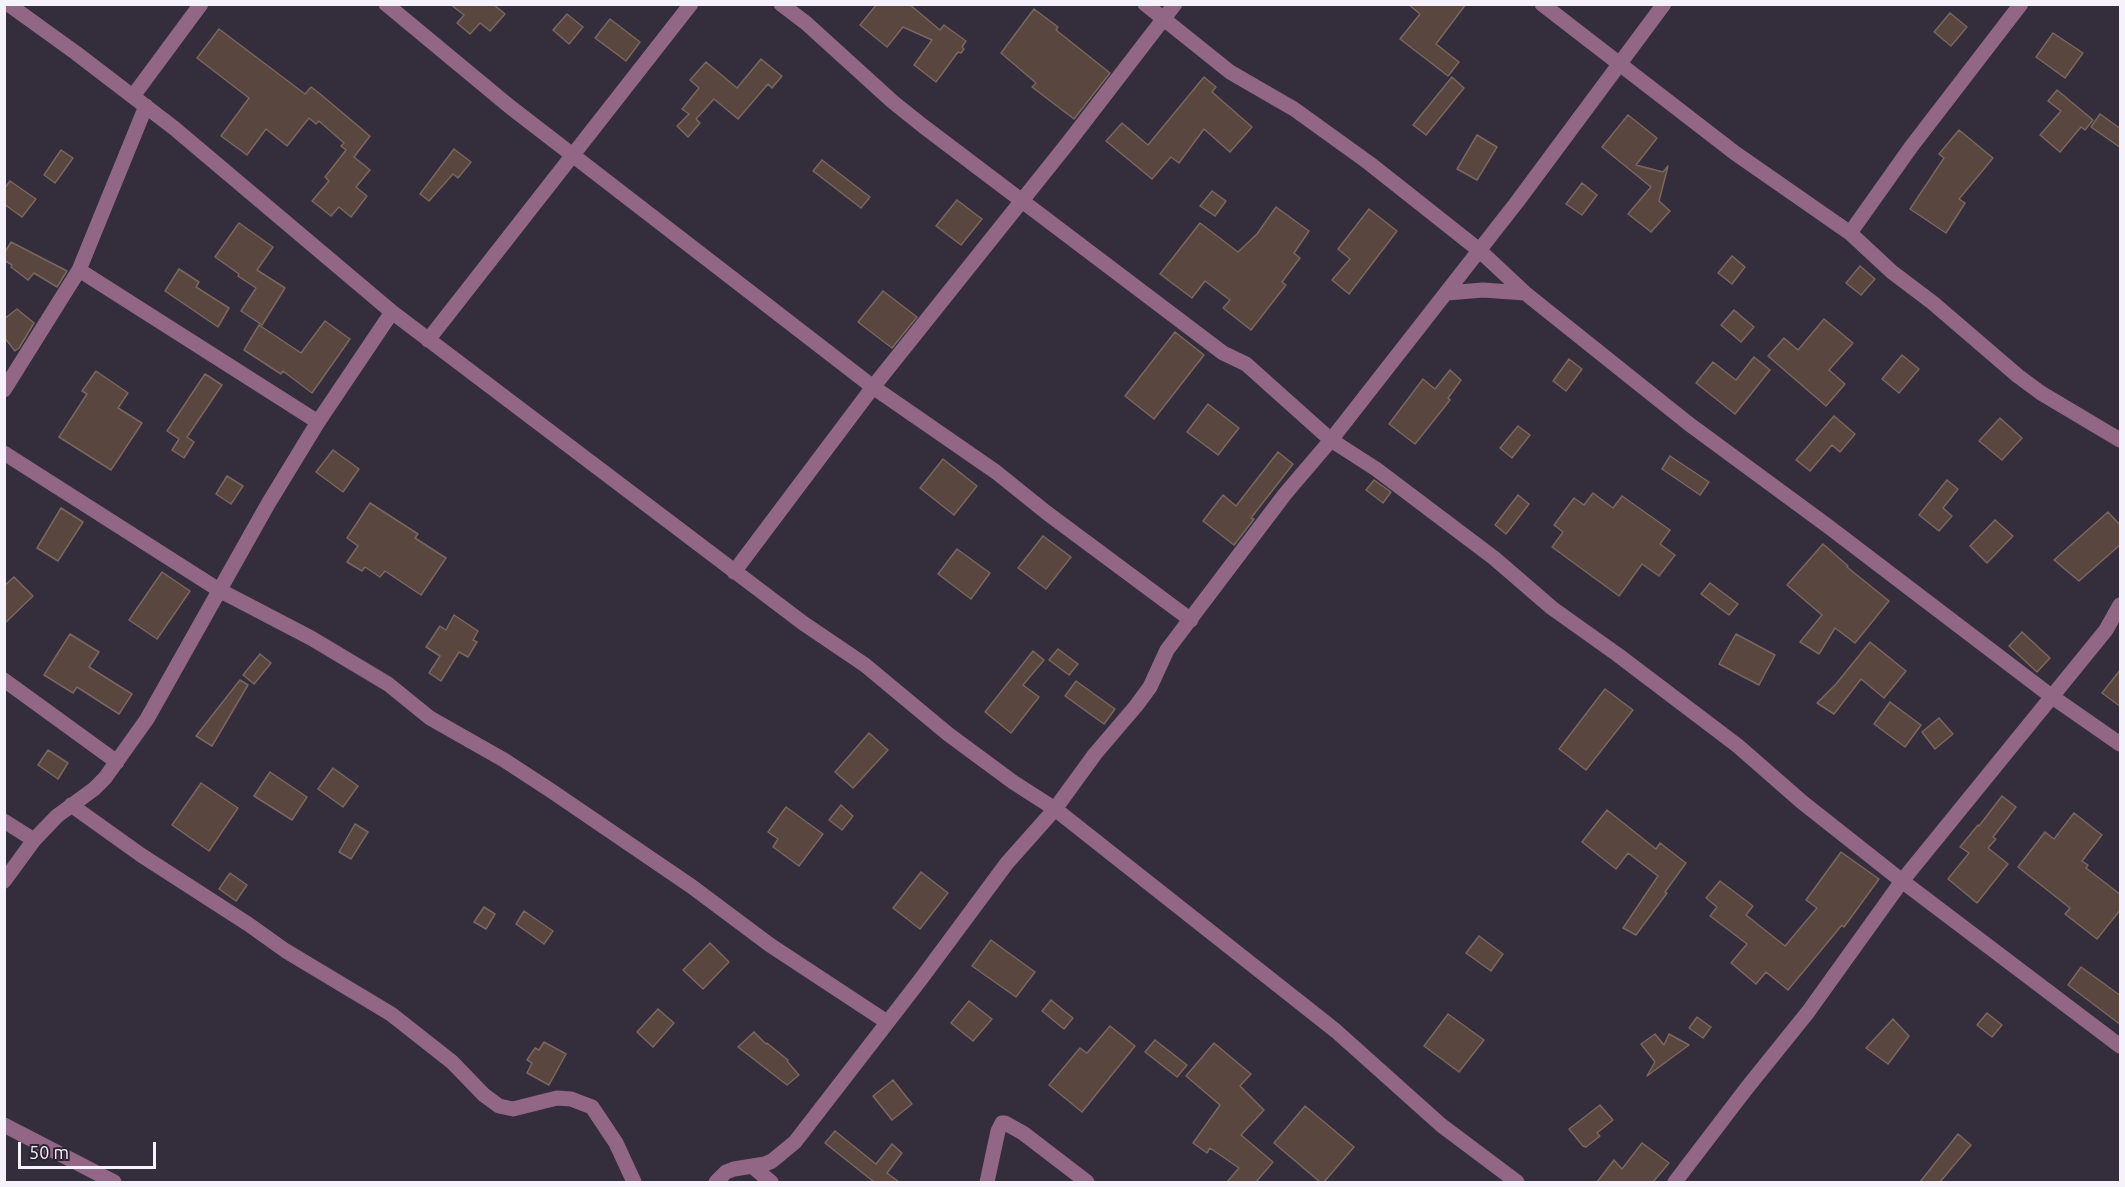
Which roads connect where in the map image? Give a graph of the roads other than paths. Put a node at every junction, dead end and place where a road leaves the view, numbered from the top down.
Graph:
1 (8, 4) edge
2 (201, 4) edge
3 (386, 4) edge
4 (691, 4) edge
5 (781, 4) edge
6 (1145, 4) edge
7 (1175, 4) edge
8 (1542, 4) edge
9 (1664, 4) edge
10 (2021, 4) edge
11 (1163, 19) junction
12 (1619, 64) junction
13 (133, 96) junction
14 (146, 106) junction
15 (572, 155) junction
16 (1021, 202) junction
17 (1850, 233) junction
18 (1479, 250) junction
19 (79, 270) junction
20 (1447, 293) junction
21 (1525, 293) junction
22 (392, 312) junction
23 (428, 340) junction
24 (873, 387) junction
25 (4, 390) edge
26 (318, 422) junction
27 (1330, 440) junction
28 (2121, 440) edge
29 (4, 453) edge
30 (734, 572) junction
31 (219, 590) junction
32 (2121, 605) edge
33 (1191, 620) junction
34 (4, 680) edge
35 (2051, 696) junction
36 (2121, 744) edge
37 (117, 762) junction
38 (71, 805) junction
39 (1055, 809) junction
40 (4, 821) edge
41 (34, 840) junction
42 (4, 881) edge
43 (1902, 881) junction
44 (887, 1022) junction
45 (2121, 1046) edge
46 (4, 1125) edge
47 (753, 1167) junction
48 (114, 1182) edge
49 (634, 1182) edge
50 (716, 1182) edge
51 (771, 1182) edge
52 (987, 1182) edge
53 (1087, 1182) edge
54 (1517, 1182) edge
55 (1675, 1182) edge

1 - 13 street
2 - 13 street
3 - 15 street
4 - 15 street
5 - 16 street
6 - 11 street
7 - 11 street
8 - 12 street
9 - 12 street
10 - 17 street
11 - 16 street
11 - 18 street
12 - 17 street
12 - 18 street
13 - 14 street
14 - 19 street
14 - 22 street
15 - 23 street
15 - 24 street
16 - 24 street
16 - 27 street
17 - 28 street
18 - 20 street
18 - 21 street
19 - 25 street
19 - 26 street
20 - 21 street
20 - 27 street
21 - 35 street
22 - 23 street
22 - 26 street
23 - 30 street
24 - 30 street
24 - 33 street
26 - 31 street
27 - 33 street
27 - 43 street
29 - 31 street
30 - 39 street
31 - 37 street
31 - 44 street
32 - 35 street
33 - 39 street
34 - 37 street
35 - 36 street
35 - 43 street
37 - 38 street
38 - 41 street
38 - 49 street
39 - 44 street
39 - 54 street
40 - 41 street
41 - 42 street
43 - 45 street
43 - 55 street
44 - 47 street
46 - 48 street
47 - 50 street
47 - 51 street
52 - 53 street

